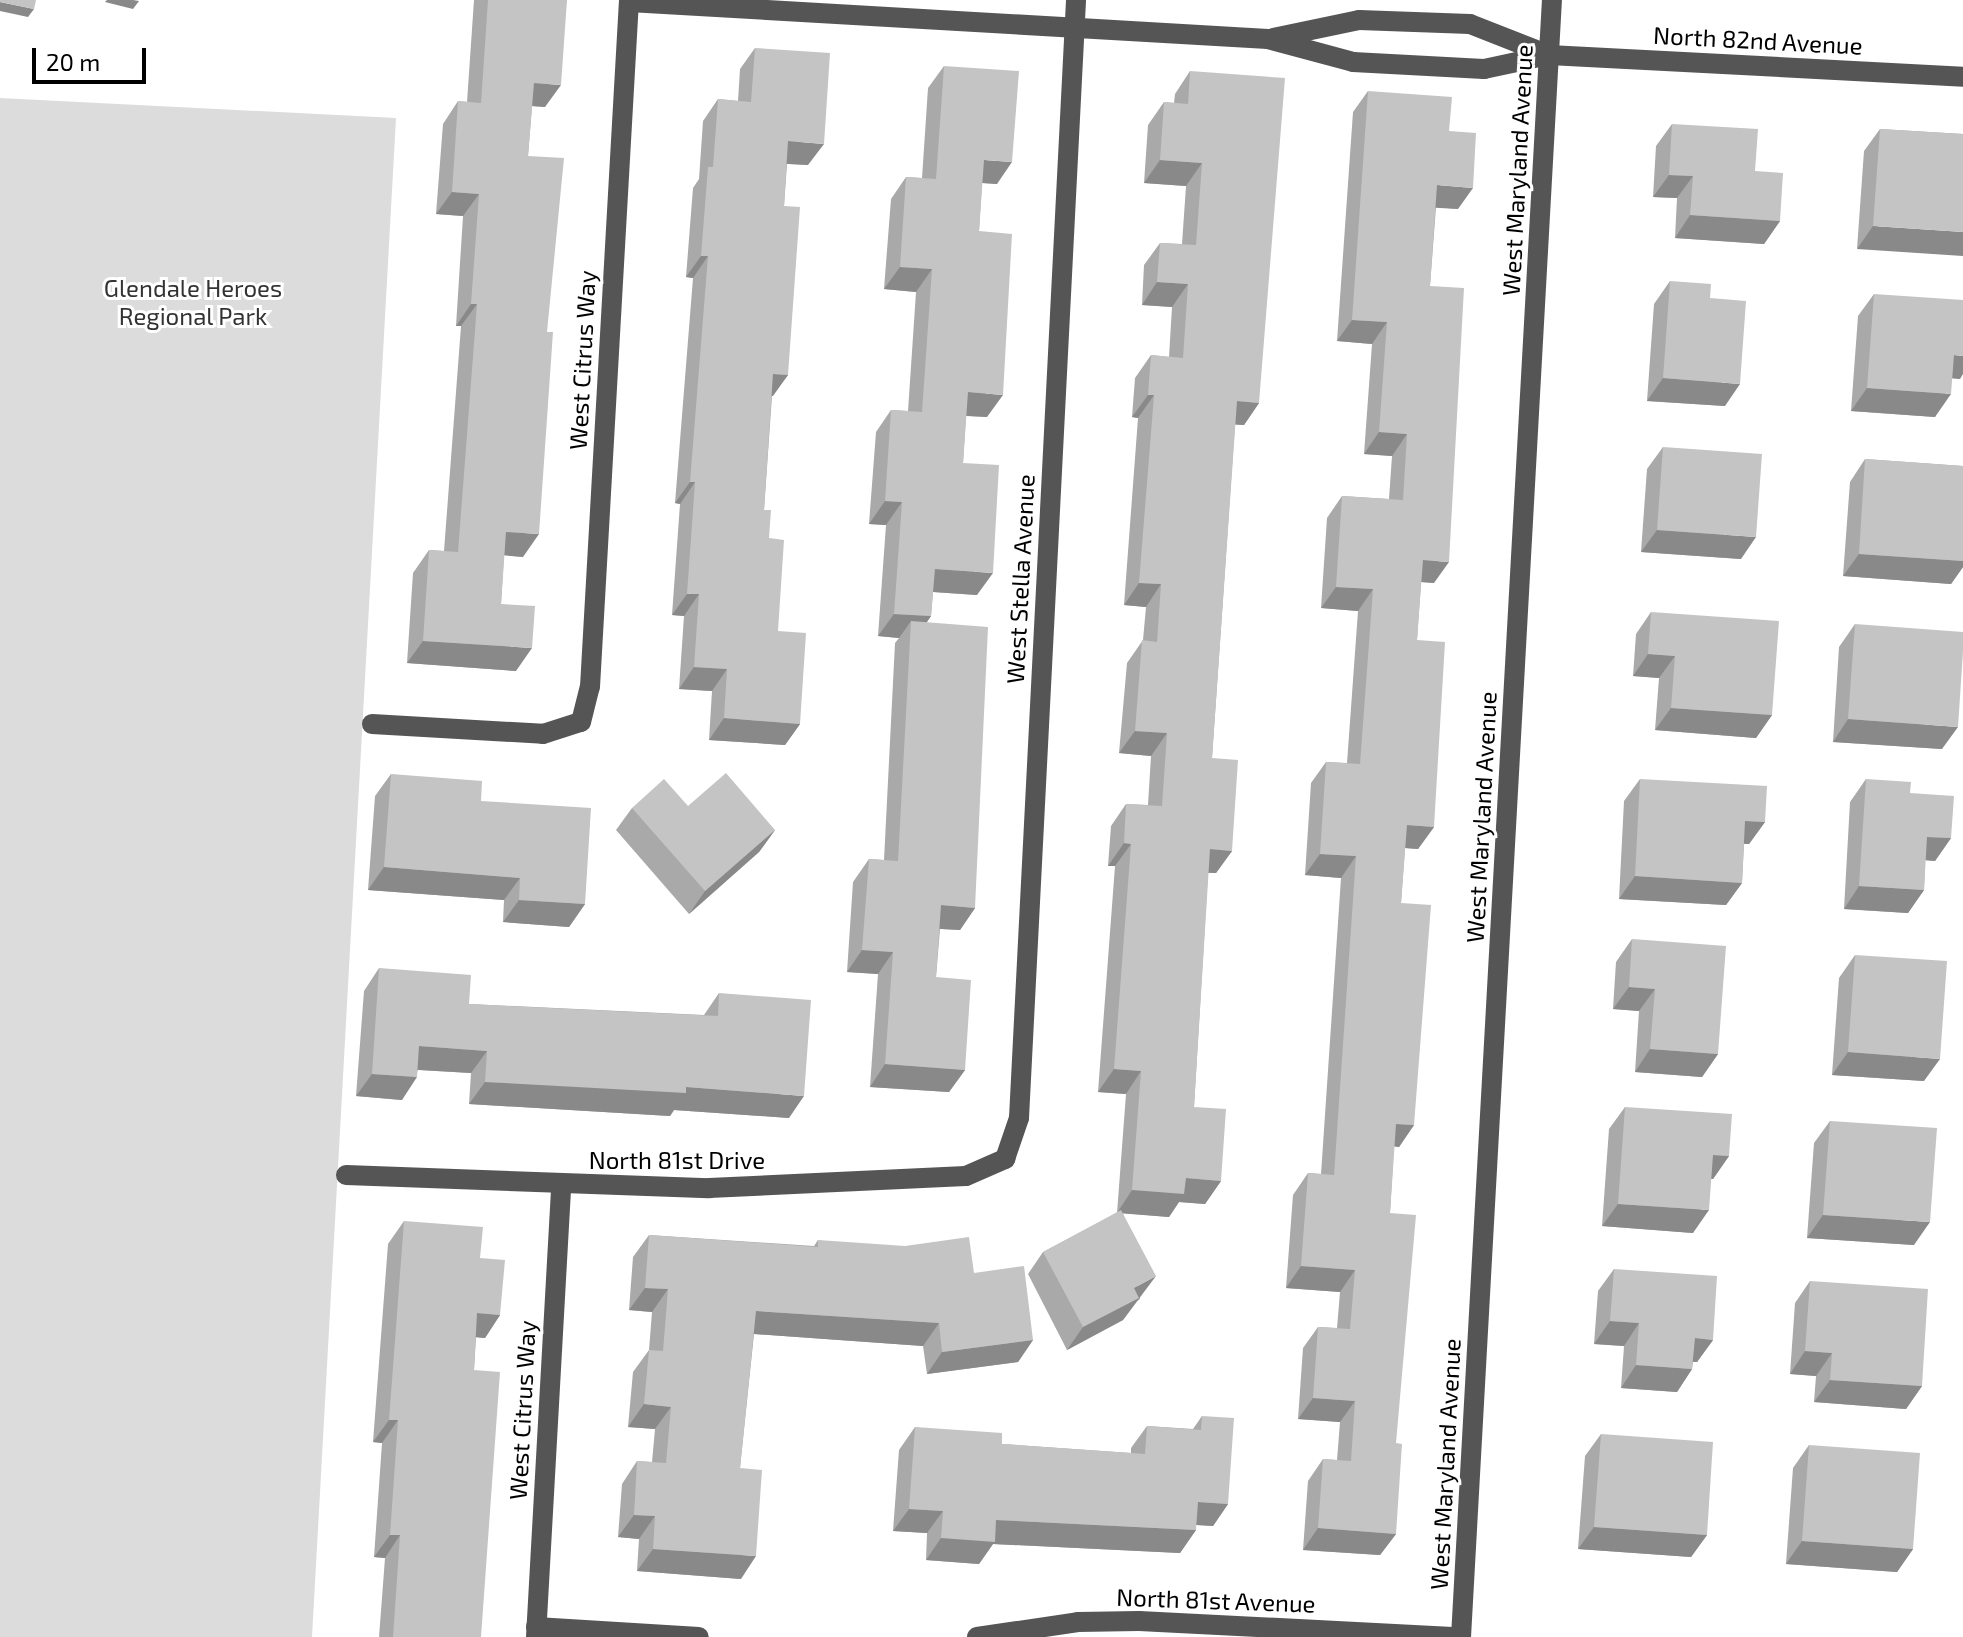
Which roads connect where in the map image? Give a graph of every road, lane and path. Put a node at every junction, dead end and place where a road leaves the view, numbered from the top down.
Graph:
1 (1076, 0) edge
2 (1552, 0) edge
3 (629, 1) edge
4 (1073, 31) junction
5 (1268, 39) junction
6 (1549, 55) junction
7 (1963, 77) edge
8 (372, 724) dead end
9 (1005, 1159) joint
10 (346, 1175) dead end
11 (561, 1186) junction
12 (536, 1632) edge
13 (988, 1636) edge
14 (699, 1637) edge
15 (977, 1637) edge
16 (1453, 1637) edge
17 (1461, 1637) edge

1 - 4 street, West Stella Avenue
2 - 6 street, West Maryland Avenue
3 - 4 street, North 82nd Avenue
3 - 8 street, West Citrus Way
4 - 5 street, North 82nd Avenue
4 - 9 street, West Stella Avenue
5 - 6 street, North 82nd Avenue
5 - 6 street, North 82nd Avenue
6 - 7 street, North 82nd Avenue
6 - 17 street, West Maryland Avenue
9 - 11 street, North 81st Drive
10 - 11 street, North 81st Drive
11 - 12 street, West Citrus Way
12 - 14 street
13 - 15 street, North 81st Avenue
13 - 16 street, North 81st Avenue

